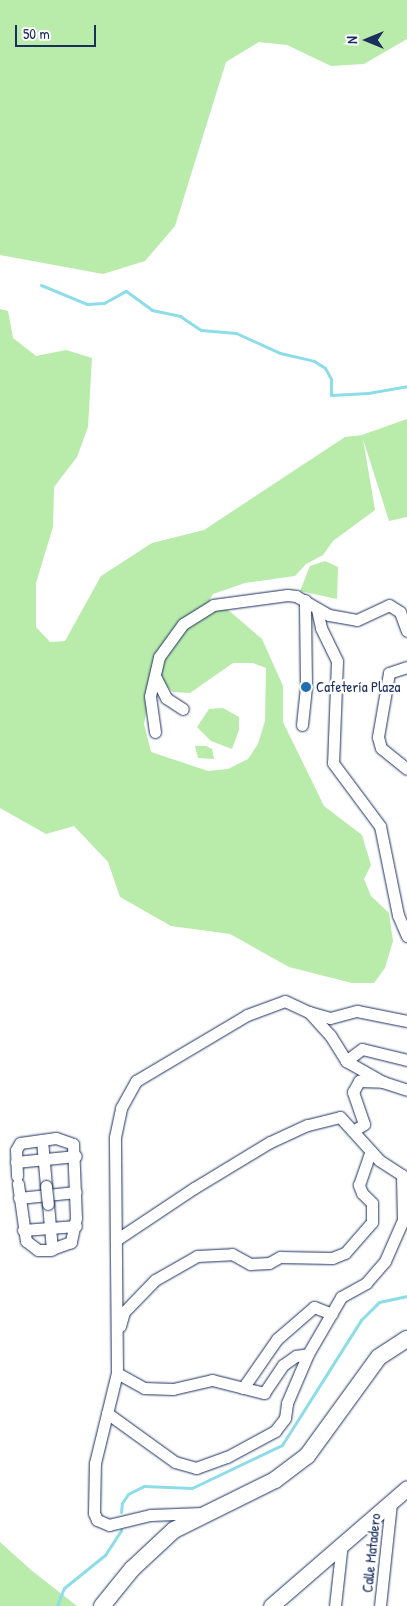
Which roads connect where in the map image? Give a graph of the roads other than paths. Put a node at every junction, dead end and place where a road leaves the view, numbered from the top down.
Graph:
1 (305, 600) junction
2 (317, 609) junction
3 (407, 631) edge
4 (407, 667) edge
5 (154, 674) junction
6 (183, 709) dead end
7 (302, 725) dead end
8 (155, 732) dead end
9 (407, 770) edge
10 (407, 936) edge
11 (310, 1012) junction
12 (407, 1021) edge
13 (407, 1060) edge
14 (346, 1061) junction
15 (383, 1082) junction
16 (407, 1090) edge
17 (353, 1131) junction
18 (42, 1140) junction
19 (371, 1151) junction
20 (76, 1156) junction
21 (44, 1160) junction
22 (16, 1162) junction
23 (76, 1192) junction
24 (19, 1198) junction
25 (76, 1226) junction
26 (50, 1228) junction
27 (23, 1230) junction
28 (116, 1240) junction
29 (52, 1250) junction
30 (332, 1314) junction
31 (407, 1339) edge
32 (116, 1342) junction
33 (308, 1354) junction
34 (117, 1373) junction
35 (243, 1388) junction
36 (107, 1413) junction
37 (407, 1488) edge
38 (391, 1503) junction
39 (207, 1513) junction
40 (342, 1543) junction
41 (102, 1606) edge
42 (271, 1606) edge
43 (335, 1606) edge
44 (380, 1606) edge

1 - 2 street
1 - 5 street
1 - 7 street
2 - 3 street
2 - 10 street
4 - 9 street
5 - 6 street
5 - 8 street
11 - 12 street
11 - 14 street
11 - 28 street
13 - 14 street
14 - 15 street
15 - 16 street
15 - 17 street
17 - 19 street
17 - 28 street
18 - 20 street
18 - 21 street
18 - 22 street
19 - 30 street
19 - 32 street
20 - 21 street
20 - 23 street
21 - 22 street
21 - 26 street, bridge
22 - 24 street
23 - 24 street
23 - 25 street
24 - 27 street
25 - 26 street
25 - 29 street
26 - 27 street
26 - 29 street
27 - 29 street
28 - 32 street
30 - 33 street
30 - 35 street
31 - 39 main road
32 - 34 street
33 - 35 street
33 - 36 street
34 - 35 street
34 - 36 street
36 - 39 street
37 - 38 street
38 - 40 street
38 - 44 street, Calle Matadero
39 - 41 main road
40 - 42 street
40 - 43 street

